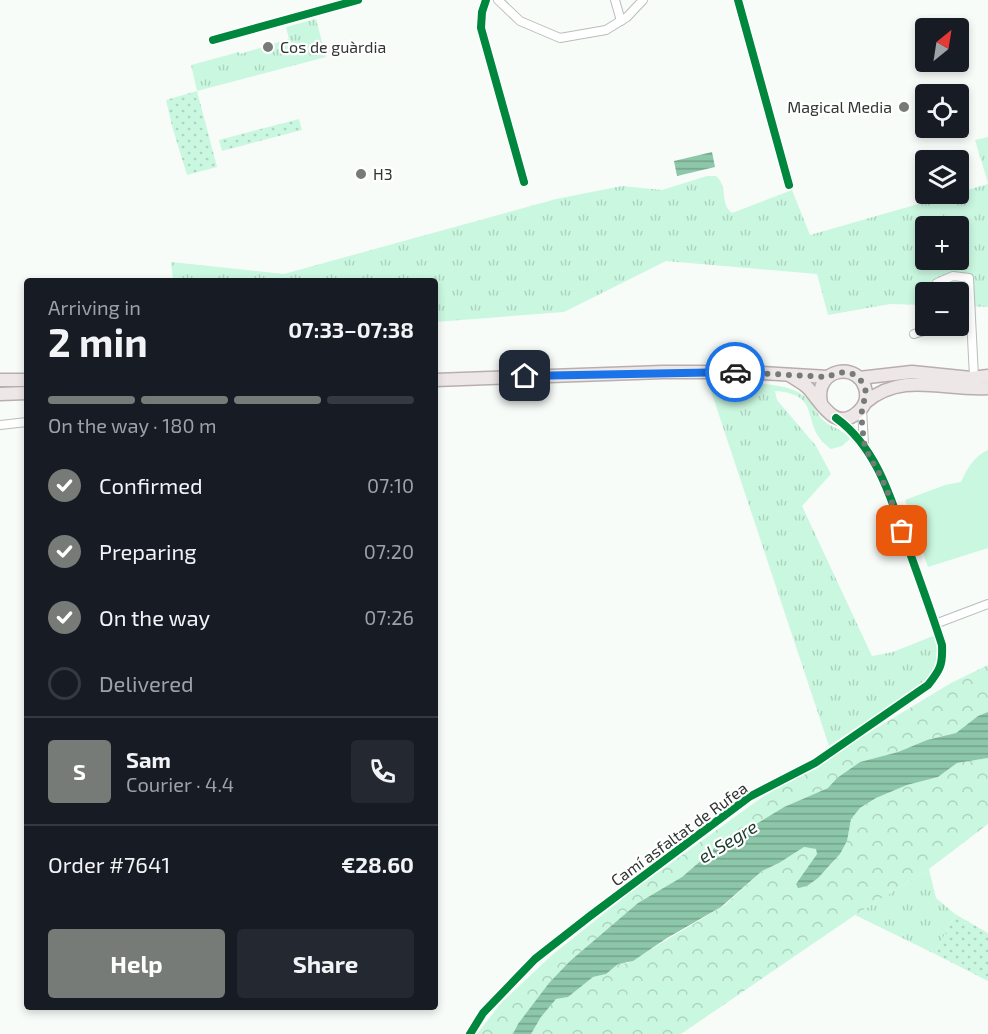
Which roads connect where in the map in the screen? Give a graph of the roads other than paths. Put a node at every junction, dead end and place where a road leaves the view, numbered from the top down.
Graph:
1 (358, 0) edge
2 (486, 0) edge
3 (498, 0) edge
4 (615, 0) edge
5 (643, 0) edge
6 (738, 0) edge
7 (621, 21) junction
8 (213, 40) dead end
9 (524, 182) dead end
10 (789, 185) dead end
11 (937, 282) dead end
12 (971, 325) joint
13 (789, 375) junction
14 (988, 376) edge
15 (828, 377) junction
16 (974, 377) junction
17 (859, 378) junction
18 (24, 380) edge
19 (438, 380) edge
20 (0, 381) edge
21 (988, 388) edge
22 (24, 393) edge
23 (0, 394) edge
24 (821, 403) junction
25 (864, 405) junction
26 (836, 418) junction
27 (24, 422) edge
28 (0, 425) edge
29 (864, 445) junction
30 (988, 604) edge
31 (935, 624) junction
32 (470, 1034) edge

1 - 8 street
2 - 9 street
3 - 7 street
4 - 7 street
5 - 7 street
6 - 10 street
11 - 12 street
12 - 16 street
13 - 15 main road
13 - 19 main road
13 - 24 main road
14 - 16 main road
15 - 17 main road
15 - 24 main road
16 - 17 main road
17 - 25 main road
18 - 20 main road
21 - 25 main road
22 - 23 main road
24 - 26 main road
25 - 26 main road
25 - 29 street
26 - 29 street
27 - 28 street
29 - 31 street
30 - 31 street
31 - 32 street, Camí asfaltat de Rufea

